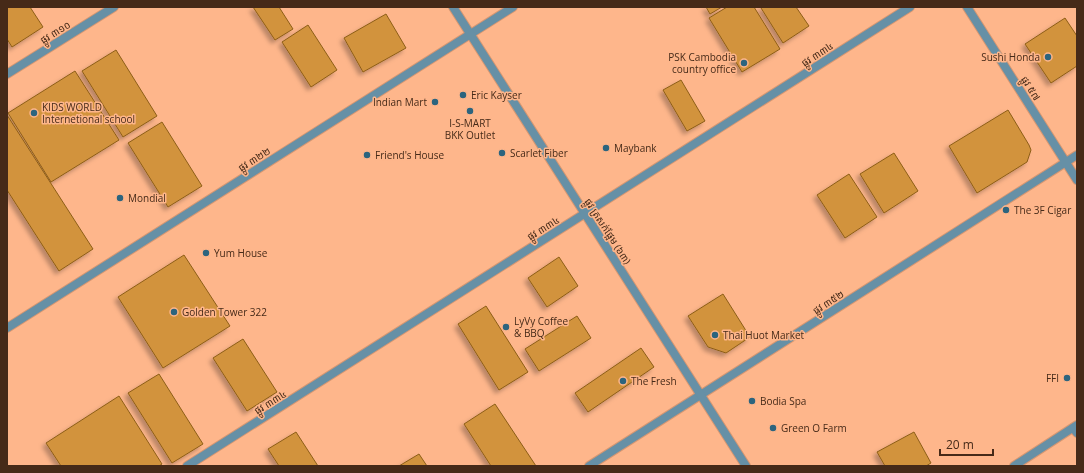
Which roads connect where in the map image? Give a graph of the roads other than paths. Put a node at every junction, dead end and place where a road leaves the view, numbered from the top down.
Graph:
1 (114, 7) edge
2 (453, 7) edge
3 (513, 7) edge
4 (910, 7) edge
5 (967, 7) edge
6 (470, 34) junction
7 (7, 74) edge
8 (1077, 155) edge
9 (1066, 162) junction
10 (1077, 180) edge
11 (585, 214) junction
12 (7, 328) edge
13 (701, 395) junction
14 (1076, 429) edge
15 (187, 466) edge
16 (589, 466) edge
17 (746, 466) edge
18 (1014, 466) edge

1 - 7 street, ផ្លូវ ៣១០
2 - 6 street, ផ្លូវ ត្រសក់ផ្អែម (៦៣)
3 - 6 street, ផ្លូវ ៣២២
4 - 11 street, ផ្លូវ ៣៣៤
5 - 9 street, ផ្លូវ ៥៧
6 - 11 street, ផ្លូវ ត្រសក់ផ្អែម (៦៣)
6 - 12 street, ផ្លូវ ៣២២
8 - 9 street, ផ្លូវ ៣៥២
9 - 10 street, ផ្លូវ ៥៧
9 - 13 street, ផ្លូវ ៣៥២
11 - 13 street, ផ្លូវ ត្រសក់ផ្អែម (៦៣)
11 - 15 street, ផ្លូវ ៣៣៤
13 - 16 street, ផ្លូវ ៣៥២
13 - 17 street, ផ្លូវ ត្រសក់ផ្អែម (៦៣)
14 - 18 street

